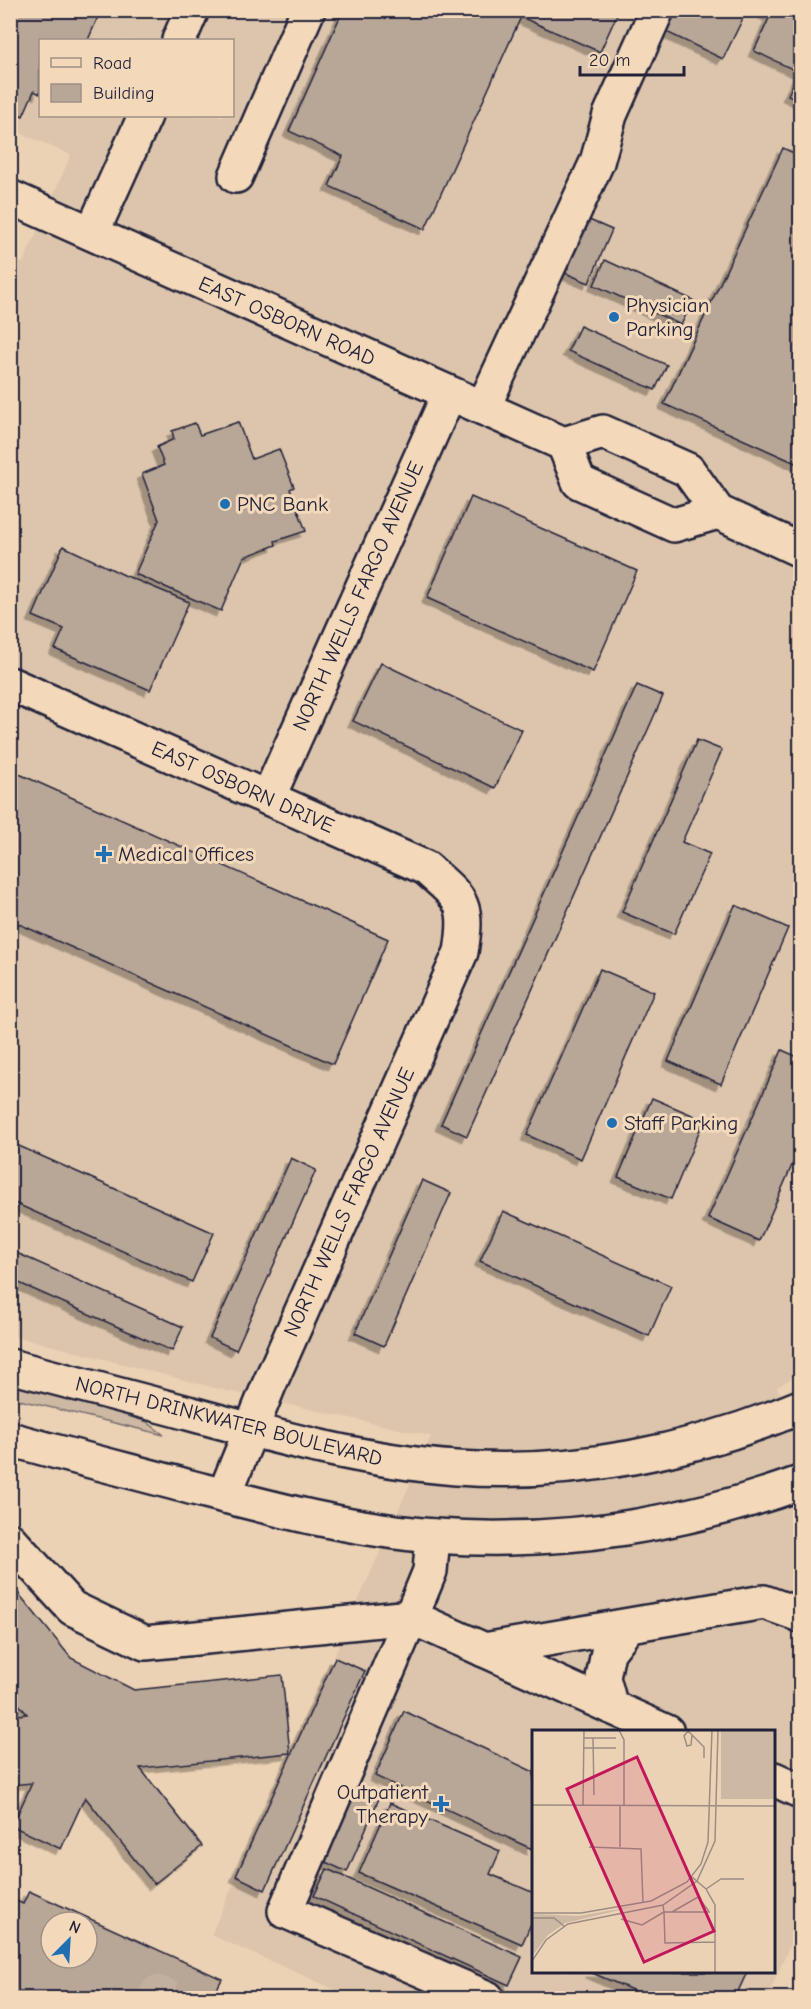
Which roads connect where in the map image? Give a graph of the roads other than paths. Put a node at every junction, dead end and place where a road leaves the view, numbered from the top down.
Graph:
1 (192, 10) edge
2 (308, 10) edge
3 (657, 10) edge
4 (179, 39) edge
5 (145, 117) edge
6 (236, 176) dead end
7 (10, 196) edge
8 (92, 234) junction
9 (448, 394) junction
10 (483, 408) junction
11 (564, 444) junction
12 (718, 512) junction
13 (801, 550) edge
14 (10, 684) edge
15 (268, 798) junction
16 (463, 907) joint
17 (10, 1366) edge
18 (801, 1407) edge
19 (249, 1430) junction
20 (25, 1443) edge
21 (801, 1483) edge
22 (224, 1496) junction
23 (433, 1536) junction
24 (10, 1540) edge
25 (801, 1615) edge
26 (411, 1617) junction
27 (628, 1626) junction
28 (484, 1650) junction
29 (612, 1707) junction
30 (665, 1730) edge
31 (775, 1779) edge
32 (801, 1791) edge
33 (487, 1998) edge

1 - 4 main road
2 - 6 main road
3 - 10 main road
5 - 8 main road
7 - 8 main road, EAST OSBORN ROAD
8 - 9 main road, EAST OSBORN ROAD
9 - 10 main road, EAST OSBORN ROAD
9 - 15 main road, NORTH WELLS FARGO AVENUE
10 - 11 main road, EAST OSBORN ROAD
11 - 12 main road
11 - 12 main road
12 - 13 main road
14 - 15 main road, EAST OSBORN DRIVE
15 - 16 main road, EAST OSBORN DRIVE
16 - 19 main road, NORTH WELLS FARGO AVENUE
17 - 19 main road, NORTH DRINKWATER BOULEVARD
18 - 19 main road, NORTH DRINKWATER BOULEVARD
19 - 22 main road, NORTH WELLS FARGO AVENUE
20 - 22 main road
21 - 23 main road
22 - 23 main road
23 - 26 main road
24 - 26 main road
25 - 27 main road
26 - 28 main road
26 - 33 main road
27 - 28 main road
27 - 29 main road
28 - 29 main road
29 - 30 main road
31 - 32 main road

